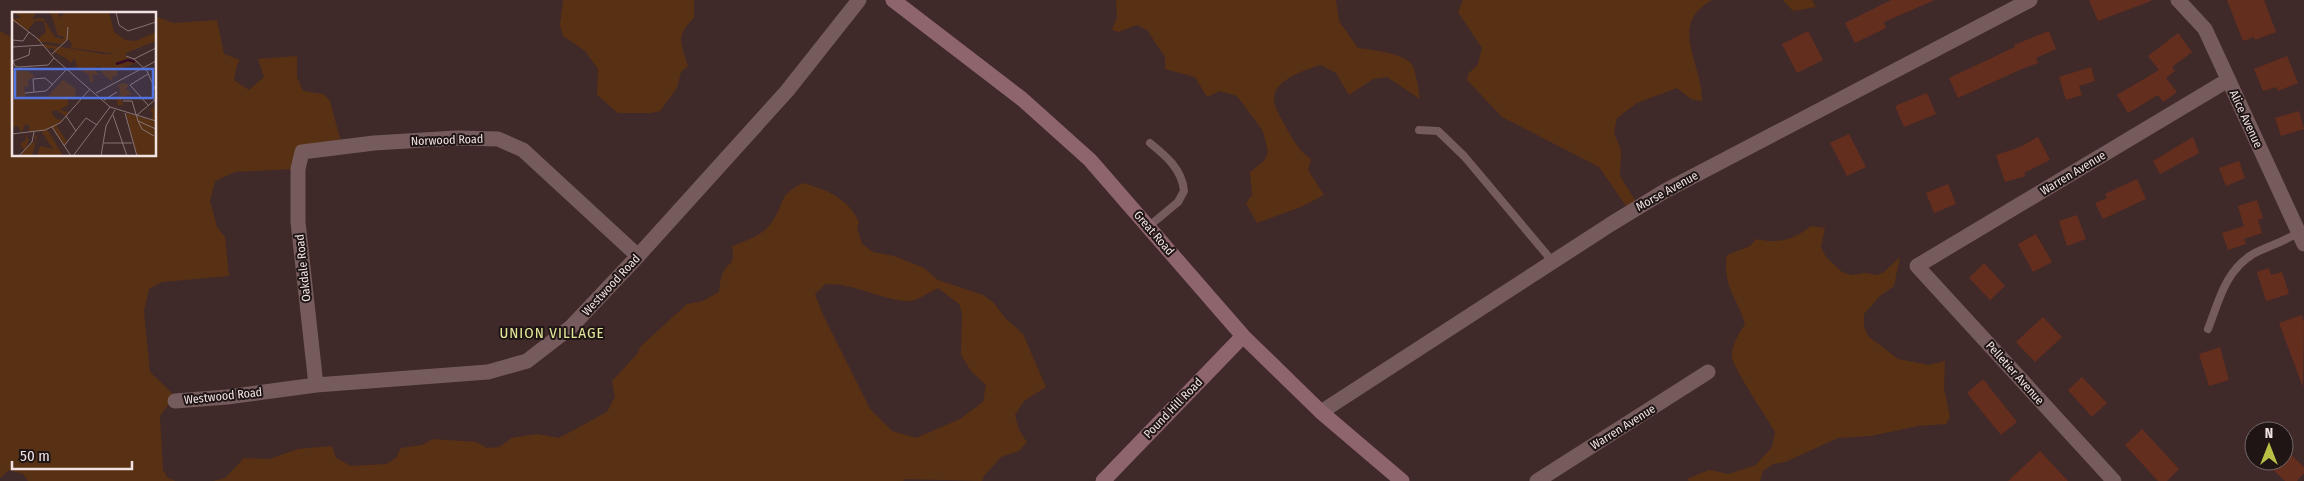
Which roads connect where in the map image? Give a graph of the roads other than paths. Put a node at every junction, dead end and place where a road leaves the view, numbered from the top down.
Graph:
1 (858, 0) edge
2 (893, 0) edge
3 (2030, 0) edge
4 (2178, 0) edge
5 (2228, 80) junction
6 (1419, 130) dead end
7 (1150, 143) dead end
8 (302, 152) joint
9 (1148, 227) junction
10 (2302, 236) edge
11 (638, 256) junction
12 (1554, 262) junction
13 (1917, 266) joint
14 (2208, 329) dead end
15 (1243, 336) junction
16 (1708, 372) dead end
17 (316, 384) junction
18 (175, 401) dead end
19 (1321, 412) junction
20 (1103, 481) edge
21 (1402, 481) edge
22 (1537, 481) edge
23 (2114, 481) edge

1 - 11 street, Westwood Road
2 - 9 main road, Great Road
3 - 12 street, Morse Avenue
4 - 5 street, Alice Avenue
5 - 10 street, Alice Avenue
5 - 13 street, Warren Avenue
6 - 12 lane
7 - 9 lane
8 - 11 street, Norwood Road
8 - 17 street, Oakdale Road
9 - 15 main road, Great Road
10 - 14 lane
11 - 17 street, Westwood Road
12 - 19 street, Morse Avenue
13 - 23 street, Pelletier Avenue
15 - 19 main road, Great Road
15 - 20 main road, Pound Hill Road
16 - 22 street, Warren Avenue
17 - 18 street, Westwood Road
19 - 21 main road, Great Road

